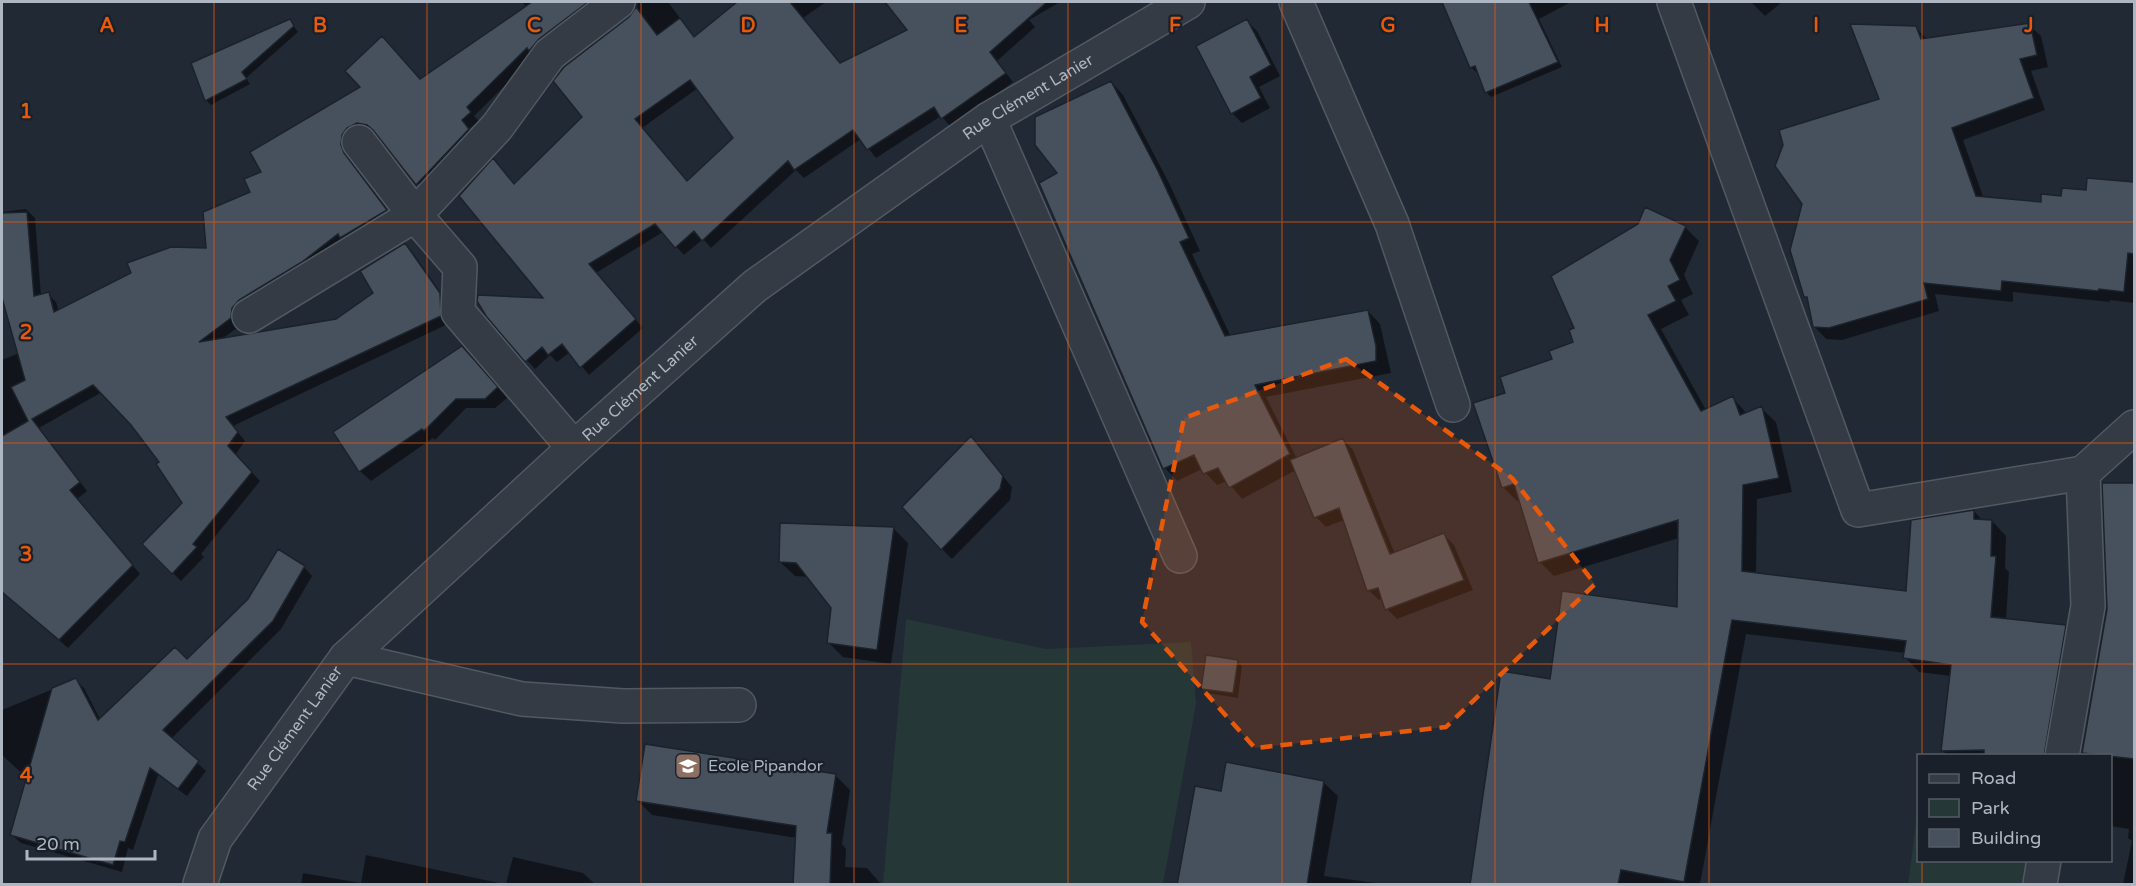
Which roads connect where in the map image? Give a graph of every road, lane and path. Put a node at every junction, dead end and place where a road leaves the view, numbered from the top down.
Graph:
1 (618, 2) edge
2 (1188, 2) edge
3 (1296, 2) edge
4 (1674, 2) edge
5 (989, 119) junction
6 (359, 142) dead end
7 (415, 215) junction
8 (249, 316) dead end
9 (1453, 405) dead end
10 (2134, 427) edge
11 (574, 448) junction
12 (2083, 473) junction
13 (1180, 556) dead end
14 (346, 658) junction
15 (739, 705) dead end
16 (2062, 754) edge
17 (2044, 862) edge
18 (200, 885) edge
19 (2040, 885) edge

1 - 7 street
2 - 5 street, Rue Clément Lanier
3 - 9 street
4 - 12 street
5 - 11 street, Rue Clément Lanier
5 - 13 street
6 - 7 street
7 - 8 street
7 - 11 street
10 - 12 street
11 - 14 street, Rue Clément Lanier
12 - 16 street
14 - 15 street
14 - 18 street, Rue Clément Lanier
17 - 19 street

